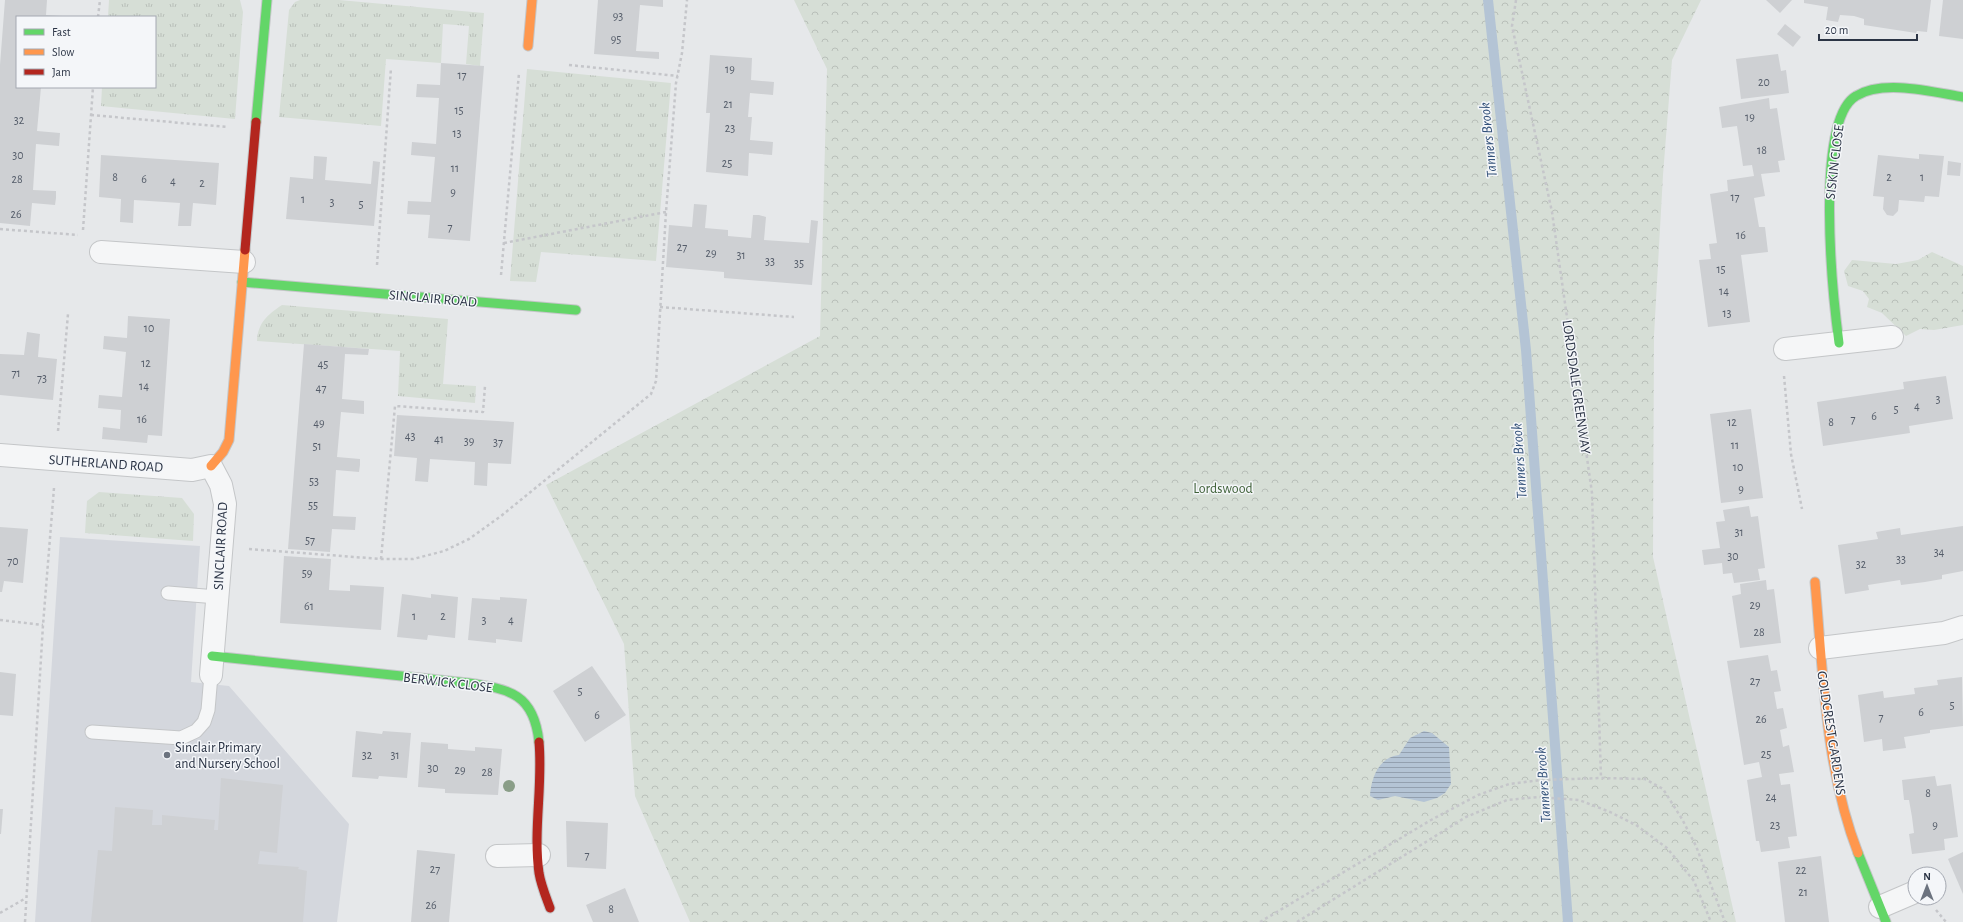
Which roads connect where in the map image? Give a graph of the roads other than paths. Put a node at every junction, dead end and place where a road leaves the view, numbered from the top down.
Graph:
1 (267, 0) edge
2 (532, 0) edge
3 (528, 46) dead end
4 (1963, 97) edge
5 (102, 252) dead end
6 (243, 272) junction
7 (576, 310) dead end
8 (1892, 337) dead end
9 (1839, 343) junction
10 (1785, 350) road end
11 (0, 455) edge
12 (211, 466) junction
13 (1815, 582) dead end
14 (168, 593) dead end
15 (217, 597) junction
16 (1963, 627) edge
17 (1820, 648) junction
18 (211, 666) junction
19 (92, 732) dead end
20 (539, 855) junction
21 (497, 856) dead end
22 (1907, 898) edge
23 (550, 908) dead end
24 (1883, 915) edge

1 - 6 street
2 - 3 street
4 - 9 street, SISKIN CLOSE
5 - 6 street
6 - 7 street, SINCLAIR ROAD
6 - 12 street
8 - 9 street
9 - 10 street
11 - 12 street, SUTHERLAND ROAD
12 - 15 street, SINCLAIR ROAD
13 - 17 street, GOLDCREST GARDENS
14 - 15 lane
15 - 18 street, SINCLAIR ROAD
16 - 17 street
17 - 24 street, GOLDCREST GARDENS
18 - 19 lane
18 - 20 street, BERWICK CLOSE
20 - 21 street
20 - 23 street, BERWICK CLOSE
22 - 24 street, GOLDCREST GARDENS

